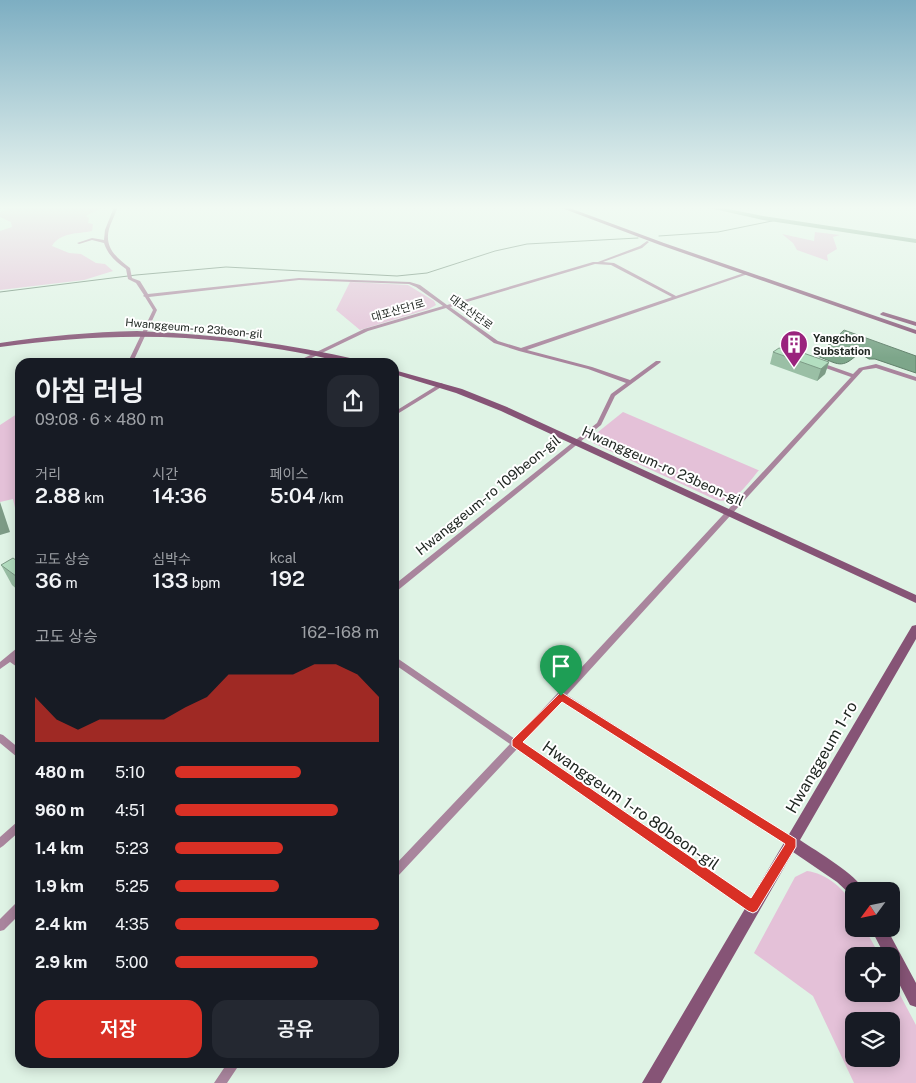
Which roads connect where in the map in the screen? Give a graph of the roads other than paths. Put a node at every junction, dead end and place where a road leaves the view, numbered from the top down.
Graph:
1 (113, 258) edge
2 (606, 258) edge
3 (701, 258) edge
4 (709, 258) edge
5 (602, 262) junction
6 (746, 274) junction
7 (772, 280) junction
8 (170, 294) junction
9 (145, 296) junction
10 (812, 296) junction
11 (675, 297) junction
12 (152, 305) junction
13 (446, 306) junction
14 (916, 324) edge
15 (916, 331) edge
16 (145, 334) junction
17 (916, 336) edge
18 (0, 345) edge
19 (521, 350) junction
20 (317, 354) junction
21 (132, 358) edge
22 (308, 358) edge
23 (336, 358) edge
24 (808, 361) edge
25 (658, 362) dead end
26 (399, 373) edge
27 (854, 376) junction
28 (916, 379) edge
29 (630, 382) junction
30 (441, 385) junction
31 (399, 411) edge
32 (577, 442) junction
33 (731, 512) junction
34 (399, 585) edge
35 (916, 599) edge
36 (916, 629) edge
37 (15, 654) edge
38 (10, 658) junction
39 (15, 662) edge
40 (399, 663) edge
41 (0, 666) edge
42 (561, 696) junction
43 (0, 738) edge
44 (515, 743) junction
45 (15, 750) edge
46 (15, 830) edge
47 (0, 843) edge
48 (792, 843) junction
49 (399, 868) edge
50 (847, 882) edge
51 (753, 906) junction
52 (15, 911) edge
53 (0, 926) edge
54 (884, 938) edge
55 (916, 998) edge
56 (231, 1068) edge
57 (220, 1083) edge
58 (651, 1083) edge

1 - 9 street
2 - 5 street, 대포산단1로
3 - 6 street
4 - 7 street
5 - 11 street
5 - 13 street, 대포산단1로
6 - 10 street
6 - 11 street
7 - 14 street
7 - 15 street
8 - 9 street, 대포산단로
8 - 12 street
8 - 13 street, 대포산단로
9 - 12 street
10 - 15 street
10 - 17 street
11 - 19 street
12 - 16 street
13 - 19 street, 대포산단로
13 - 20 street, 대포산단1로
16 - 18 street, Hwanggeum-ro 23beon-gil
16 - 20 street, Hwanggeum-ro 23beon-gil
16 - 21 street
19 - 29 street, 대포산단로
20 - 22 street, 대포산단1로
20 - 23 street, Hwanggeum-ro 23beon-gil
24 - 27 street
25 - 29 street, Hwanggeum-ro 109beon-gil
26 - 30 street, Hwanggeum-ro 23beon-gil
27 - 28 street
27 - 33 street
29 - 32 street, Hwanggeum-ro 109beon-gil
30 - 31 street
30 - 32 street, Hwanggeum-ro 23beon-gil
32 - 33 street, Hwanggeum-ro 23beon-gil
32 - 34 street, Hwanggeum-ro 109beon-gil
33 - 35 street, Hwanggeum-ro 23beon-gil
33 - 42 street
36 - 48 street, Hwanggeum 1-ro
37 - 38 street
38 - 39 street
38 - 41 street
40 - 44 street, Hwanggeum 1-ro 80beon-gil
42 - 44 street
42 - 48 street
43 - 45 street
44 - 49 street
44 - 51 street, Hwanggeum 1-ro 80beon-gil
46 - 47 street
48 - 50 street
48 - 51 street, Hwanggeum 1-ro
51 - 58 street, Hwanggeum 1-ro
52 - 53 street
54 - 55 street
56 - 57 street

